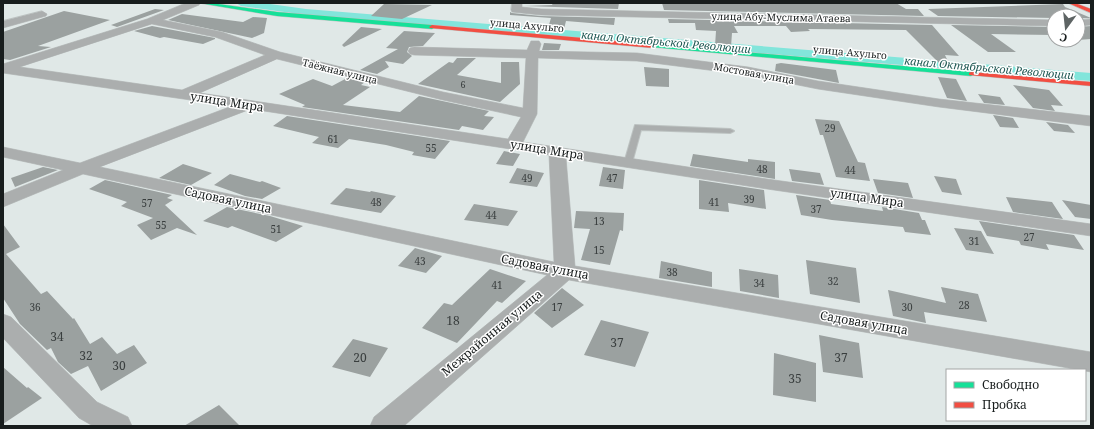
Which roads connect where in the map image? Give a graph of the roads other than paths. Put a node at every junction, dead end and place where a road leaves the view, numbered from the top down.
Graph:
1 (195, 3) edge
2 (201, 3) edge
3 (517, 3) edge
4 (1070, 3) edge
5 (1074, 3) edge
6 (282, 5) dead end
7 (38, 8) edge
8 (1091, 10) edge
9 (152, 21) junction
10 (1046, 23) edge
11 (3, 25) edge
12 (552, 28) dead end
13 (536, 36) junction
14 (414, 52) dead end
15 (276, 55) junction
16 (532, 56) junction
17 (3, 69) edge
18 (1091, 84) edge
19 (183, 95) junction
20 (247, 105) junction
21 (530, 114) junction
22 (1091, 121) edge
23 (730, 131) dead end
24 (513, 145) junction
25 (3, 152) edge
26 (557, 152) junction
27 (628, 163) junction
28 (83, 168) junction
29 (3, 201) edge
30 (1091, 230) edge
31 (564, 272) junction
32 (3, 323) edge
33 (1091, 362) edge
34 (118, 426) edge
35 (384, 426) edge

1 - 9 street
2 - 13 main road, улица Ахульго
3 - 10 street, улица Абу-Муслима Атаева
4 - 8 main road
5 - 8 main road
6 - 12 main road
7 - 11 street
9 - 15 street, Таёжная улица
9 - 17 street
13 - 16 street
13 - 18 main road, улица Ахульго
14 - 16 street, Мостовая улица
15 - 19 street
15 - 21 street, Таёжная улица
16 - 21 street
16 - 22 street, Мостовая улица
17 - 19 street, улица Мира
19 - 20 street, улица Мира
20 - 24 street, улица Мира
20 - 28 street
21 - 24 street
23 - 27 lane
24 - 26 street, улица Мира
25 - 28 street, Садовая улица
26 - 27 street, улица Мира
26 - 31 street
27 - 30 street, улица Мира
28 - 29 street
28 - 31 street, Садовая улица
31 - 33 street, Садовая улица
31 - 35 street, Межрайонная улица
32 - 34 street

